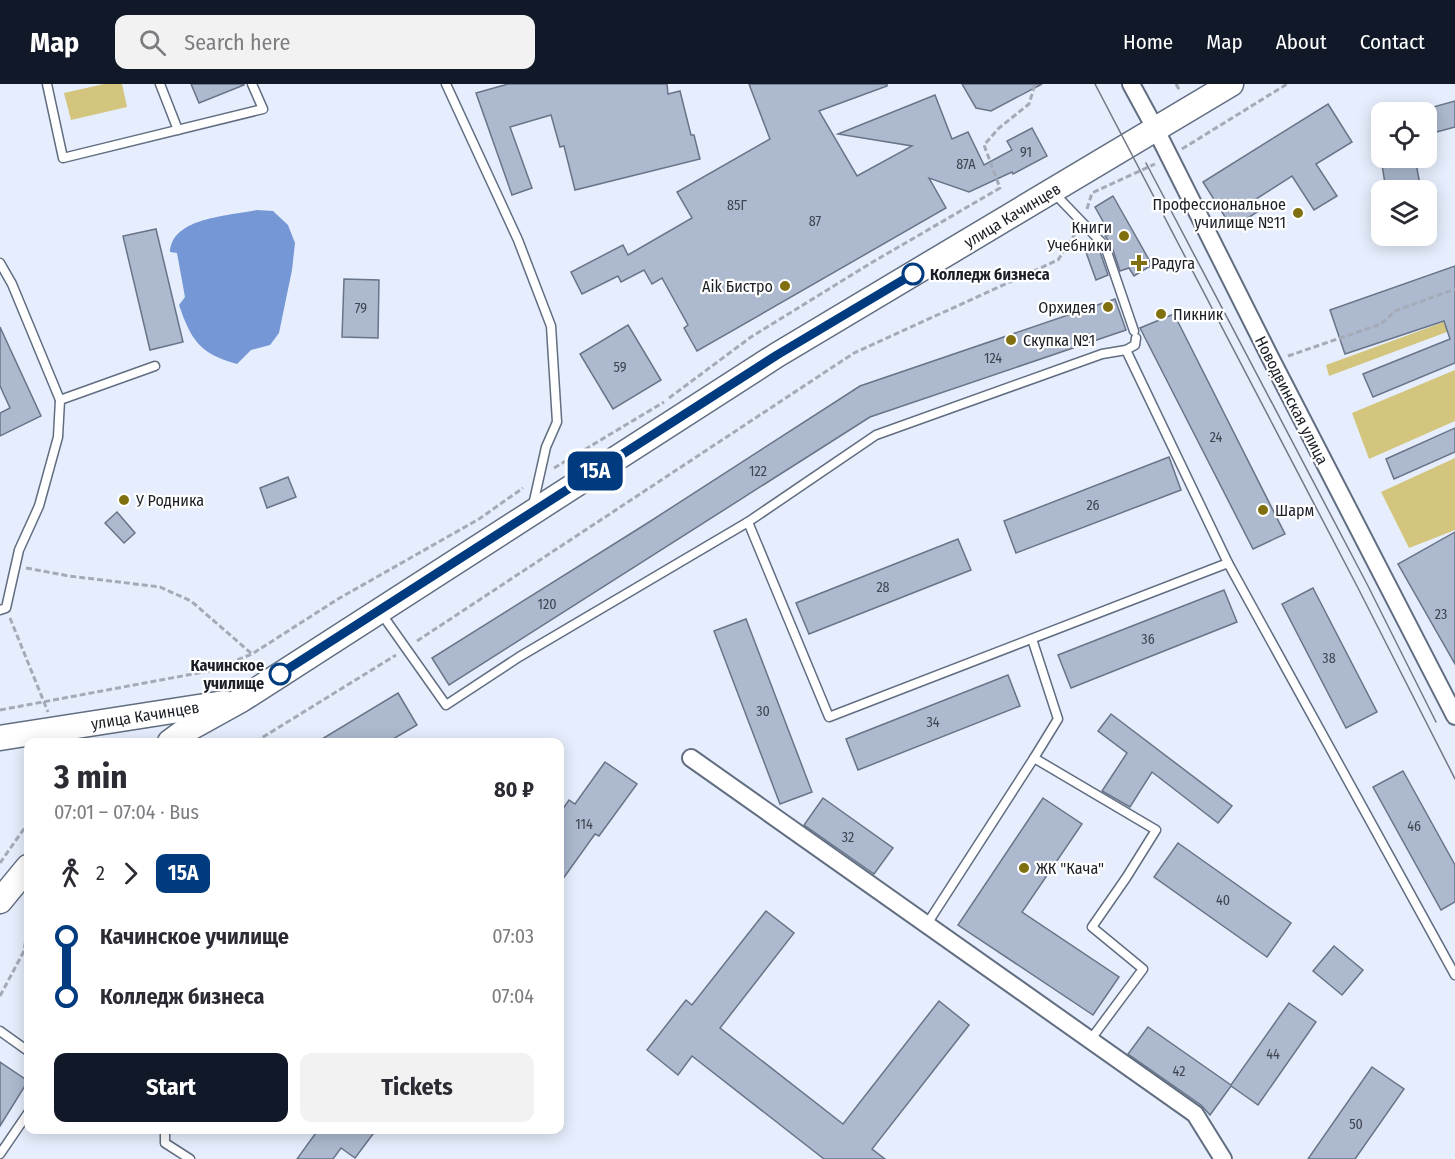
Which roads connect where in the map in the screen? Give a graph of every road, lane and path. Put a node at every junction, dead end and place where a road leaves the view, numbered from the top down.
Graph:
1 (47, 84) edge
2 (160, 84) edge
3 (252, 84) edge
4 (446, 84) edge
5 (1035, 84) edge
6 (1131, 84) edge
7 (1231, 84) edge
8 (1287, 84) edge
9 (178, 130) junction
10 (1156, 130) junction
11 (1170, 156) junction
12 (1053, 192) junction
13 (1083, 223) junction
14 (0, 263) edge
15 (1455, 290) edge
16 (1126, 350) junction
17 (1272, 361) junction
18 (155, 366) dead end
19 (60, 400) junction
20 (540, 477) junction
21 (532, 511) junction
22 (747, 522) junction
23 (1228, 562) junction
24 (15, 566) junction
25 (3, 609) edge
26 (379, 610) junction
27 (1032, 639) junction
28 (407, 648) junction
29 (252, 654) junction
30 (241, 700) junction
31 (46, 702) junction
32 (0, 710) edge
33 (1455, 716) edge
34 (182, 737) edge
35 (0, 738) edge
36 (261, 738) edge
37 (692, 758) dead end
38 (1034, 758) junction
39 (24, 829) edge
40 (0, 862) edge
41 (24, 872) edge
42 (0, 901) edge
43 (927, 924) junction
44 (24, 951) edge
45 (1455, 975) edge
46 (0, 996) edge
47 (0, 1031) edge
48 (1091, 1039) junction
49 (24, 1048) edge
50 (24, 1119) edge
51 (165, 1134) edge
52 (0, 1154) edge
53 (190, 1159) edge
54 (1223, 1159) edge

1 - 9 lane
2 - 9 lane
3 - 9 lane
4 - 20 lane
5 - 20 path
6 - 10 street, Новодвинская улица
7 - 10 main road, улица Качинцев
8 - 11 path
10 - 11 street, Новодвинская улица
10 - 12 main road, улица Качинцев
11 - 13 path
11 - 17 street, Новодвинская улица
12 - 13 lane
12 - 21 main road, улица Качинцев
13 - 16 lane
13 - 28 path
14 - 19 lane
15 - 17 path
16 - 22 lane
16 - 23 lane
17 - 33 street, Новодвинская улица
18 - 19 lane
19 - 24 lane
20 - 21 lane
20 - 29 path
21 - 26 main road, улица Качинцев
22 - 27 lane
22 - 28 lane
23 - 27 lane
23 - 45 lane
24 - 25 lane
24 - 29 path
25 - 31 path
26 - 28 lane
26 - 30 main road, улица Качинцев
27 - 38 lane
28 - 36 path
29 - 31 path
30 - 34 main road
30 - 35 main road, улица Качинцев
31 - 32 path
37 - 43 street
38 - 43 lane
38 - 48 lane
39 - 40 path
41 - 42 main road
43 - 48 street
44 - 46 path
47 - 49 lane
48 - 54 street
50 - 52 lane
51 - 53 lane

